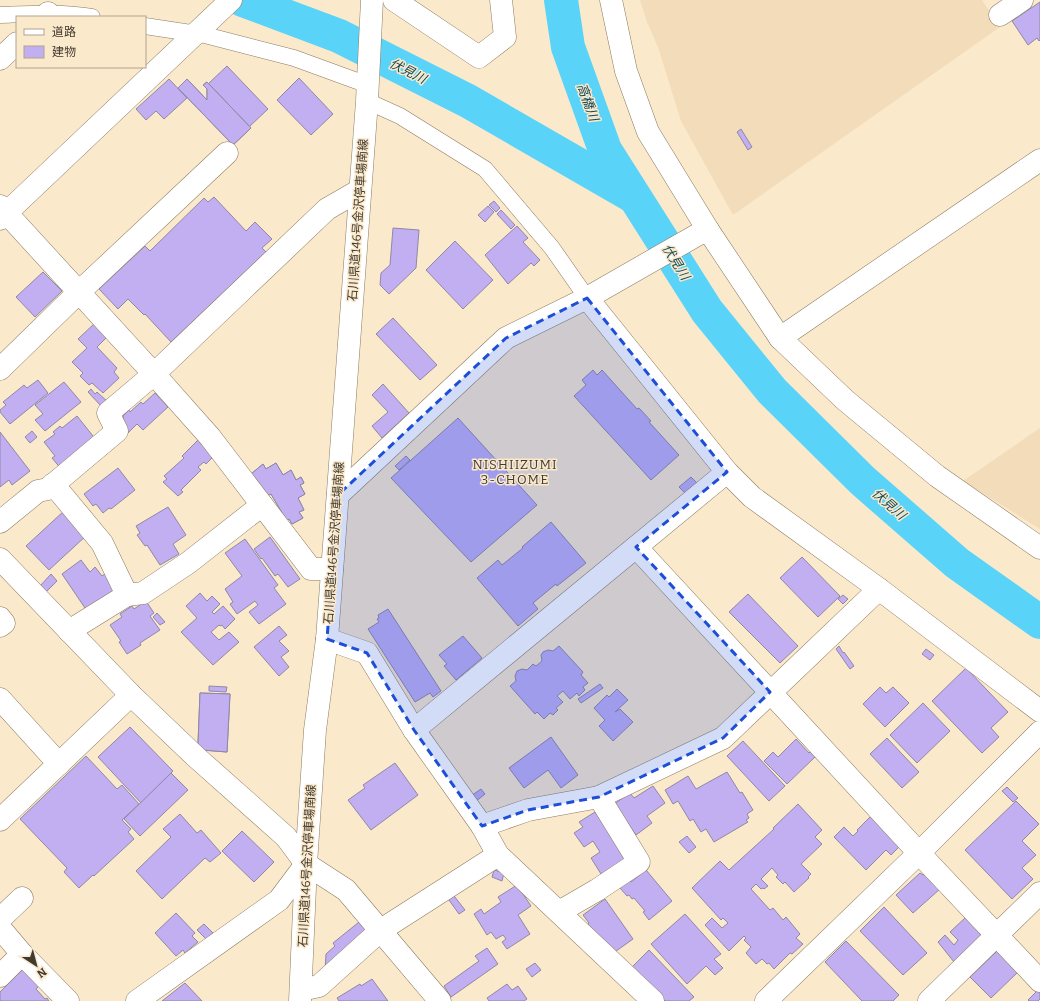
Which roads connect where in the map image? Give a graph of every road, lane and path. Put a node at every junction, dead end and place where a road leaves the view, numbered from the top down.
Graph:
1 (230, 0) edge
2 (372, 0) edge
3 (394, 0) edge
4 (501, 0) edge
5 (611, 0) edge
6 (1022, 0) edge
7 (0, 15) edge
8 (46, 15) edge
9 (1000, 15) dead end
10 (85, 16) edge
11 (146, 26) edge
12 (197, 33) junction
13 (16, 44) edge
14 (0, 59) edge
15 (367, 93) junction
16 (227, 153) dead end
17 (1040, 160) edge
18 (360, 190) junction
19 (2, 212) edge
20 (703, 232) junction
21 (79, 292) junction
22 (590, 296) junction
23 (780, 338) junction
24 (0, 369) edge
25 (154, 374) junction
26 (727, 472) junction
27 (53, 484) junction
28 (338, 495) junction
29 (262, 505) junction
30 (0, 522) edge
31 (636, 547) junction
32 (1040, 548) edge
33 (0, 559) edge
34 (332, 569) junction
35 (878, 589) junction
36 (127, 595) junction
37 (0, 618) edge
38 (0, 626) edge
39 (69, 631) junction
40 (327, 639) junction
41 (770, 692) junction
42 (131, 695) junction
43 (0, 699) edge
44 (1040, 711) edge
45 (414, 730) junction
46 (1040, 732) edge
47 (59, 764) junction
48 (599, 797) junction
49 (0, 820) edge
50 (482, 826) junction
51 (919, 853) junction
52 (498, 855) junction
53 (306, 864) junction
54 (1040, 893) edge
55 (22, 898) dead end
56 (559, 912) junction
57 (0, 919) edge
58 (0, 928) edge
59 (381, 930) junction
60 (997, 935) junction
61 (22, 954) junction
62 (0, 976) edge
63 (1040, 980) edge
64 (301, 996) edge
65 (68, 1001) edge
66 (137, 1001) edge
67 (440, 1001) edge
68 (653, 1001) edge
69 (766, 1001) edge
70 (929, 1001) edge

1 - 12 street
2 - 15 street, 石川県道146号金沢停車場南線
3 - 4 street
5 - 20 street
6 - 9 street
7 - 8 street
8 - 10 street
11 - 12 street
12 - 15 street
12 - 19 street
13 - 14 street
15 - 18 street, 石川県道146号金沢停車場南線
15 - 22 street
16 - 21 street
17 - 23 street
18 - 25 street
18 - 28 street, 石川県道146号金沢停車場南線
19 - 21 street
20 - 22 street
20 - 23 street
21 - 24 street
21 - 25 street
22 - 26 street
22 - 28 street
23 - 32 street
25 - 27 street
25 - 29 street
26 - 31 street
26 - 35 street
27 - 30 street
27 - 36 street
28 - 34 street, 石川県道146号金沢停車場南線
29 - 34 street
29 - 36 street
31 - 41 street
31 - 45 street
33 - 39 street
34 - 40 street, 石川県道146号金沢停車場南線
35 - 41 street
35 - 44 street
36 - 39 street
37 - 38 street
39 - 42 street
40 - 45 street
40 - 53 street, 石川県道146号金沢停車場南線
41 - 48 street
41 - 51 street
42 - 47 street
42 - 53 street
43 - 47 street
45 - 50 street
46 - 51 street
47 - 49 street
48 - 50 street
48 - 56 street
50 - 52 street
51 - 60 street
51 - 69 street
52 - 56 street
52 - 59 street
53 - 59 street
53 - 64 street, 石川県道146号金沢停車場南線
53 - 66 street
54 - 60 street
55 - 57 street
56 - 68 street
58 - 61 street
59 - 64 street
59 - 67 street
60 - 63 street
60 - 70 street
61 - 62 street
61 - 65 street

